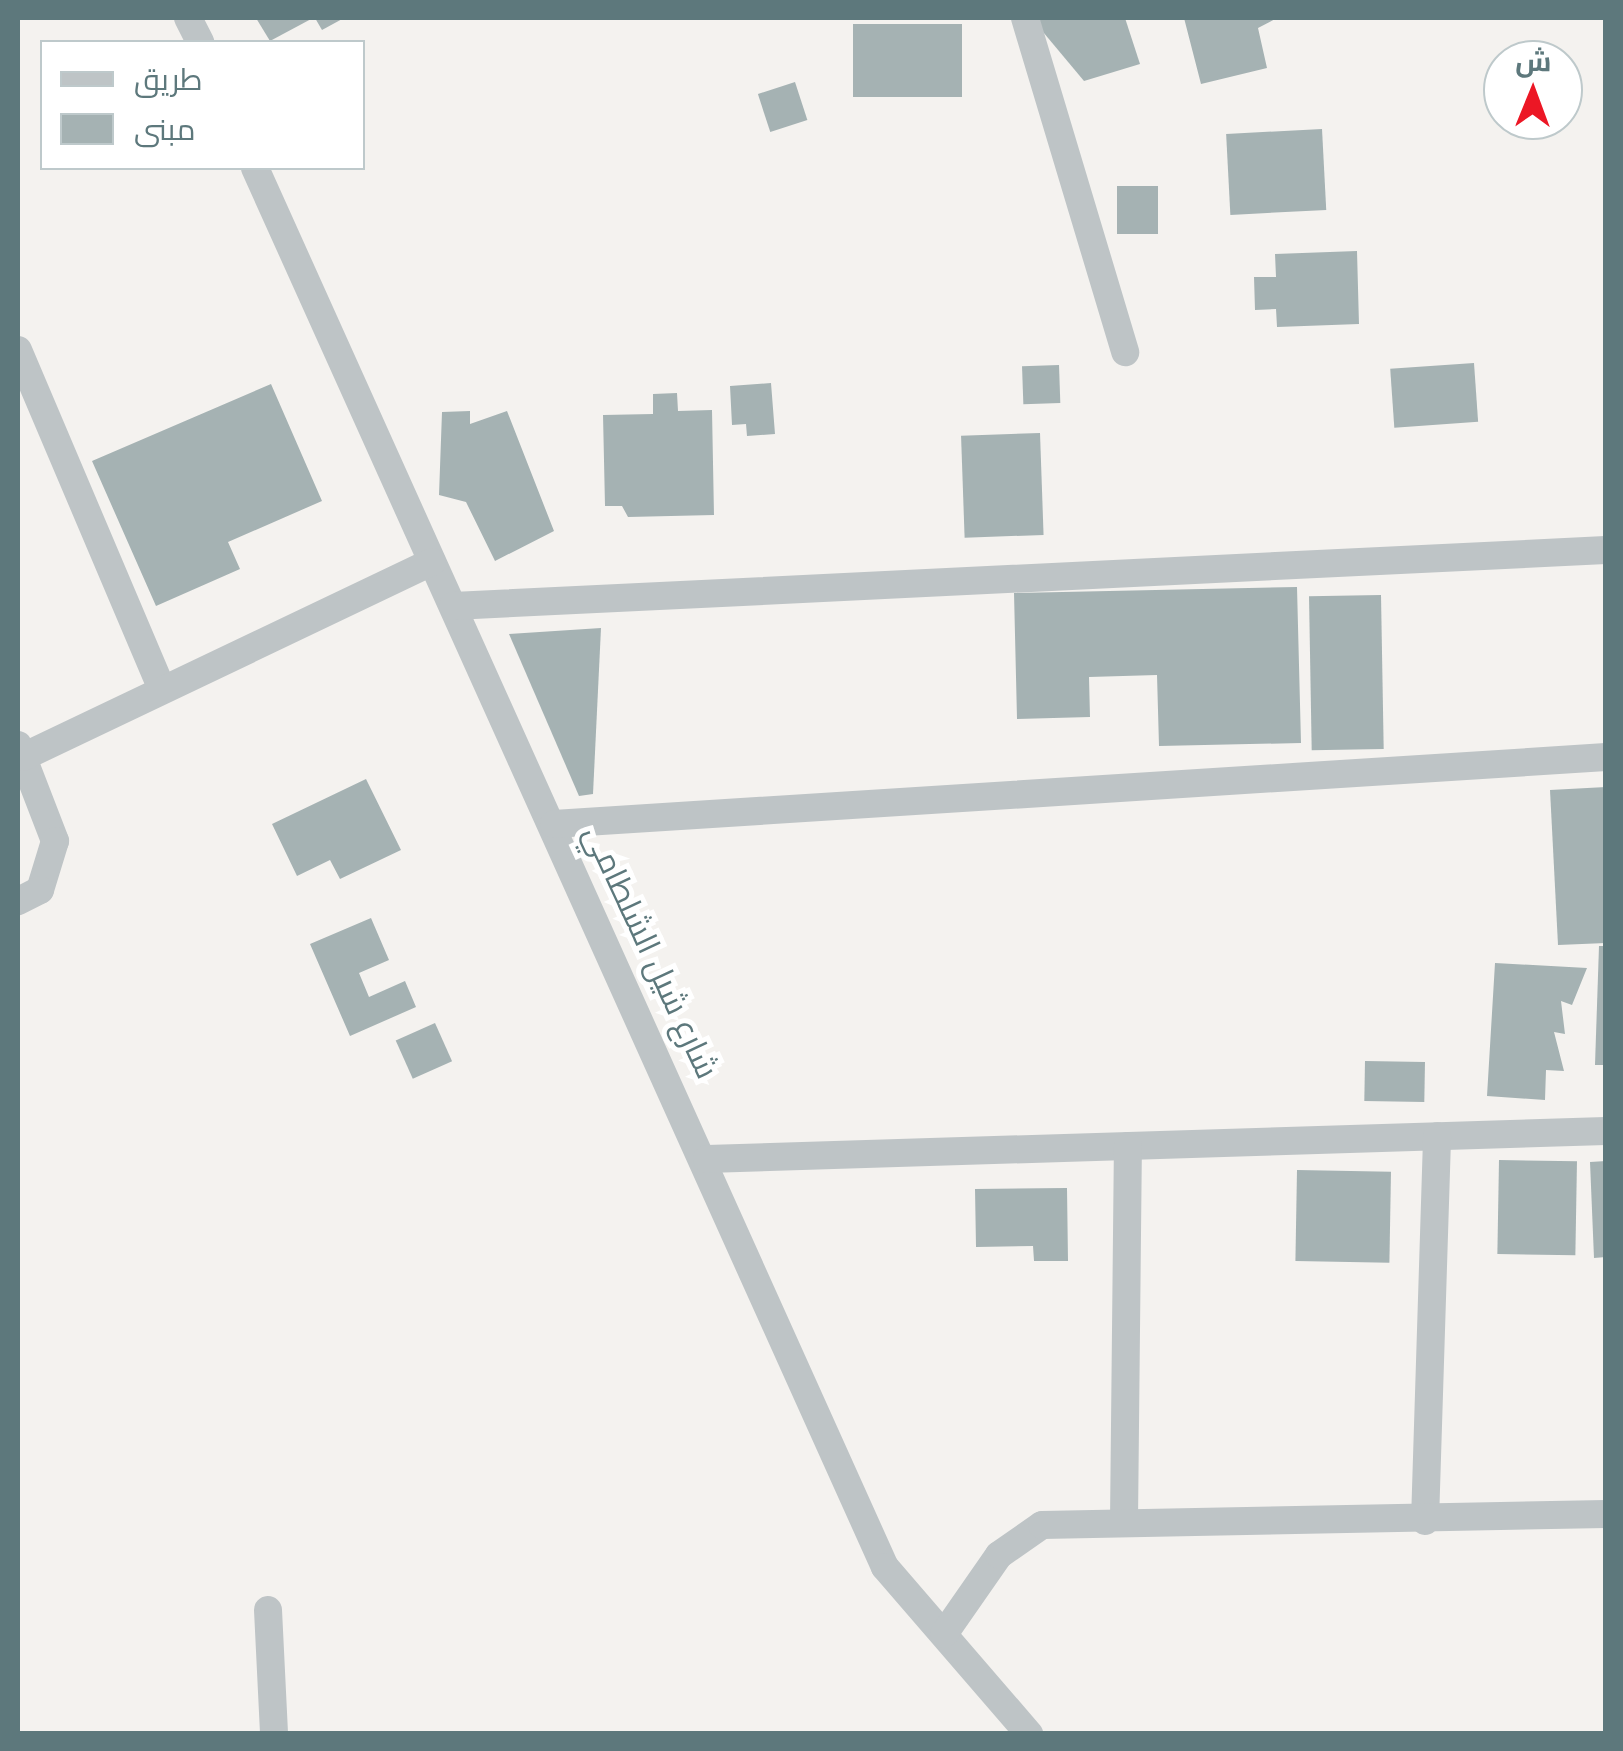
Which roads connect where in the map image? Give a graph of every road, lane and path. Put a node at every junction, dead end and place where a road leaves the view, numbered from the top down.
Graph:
1 (1025, 18) edge
2 (257, 170) edge
3 (18, 350) edge
4 (1125, 352) dead end
5 (1606, 550) edge
6 (432, 562) junction
7 (452, 606) junction
8 (162, 690) junction
9 (20, 751) edge
10 (1606, 757) edge
11 (554, 824) junction
12 (18, 902) edge
13 (1606, 1131) edge
14 (1436, 1136) junction
15 (1128, 1146) junction
16 (708, 1159) junction
17 (1606, 1514) edge
18 (1425, 1521) junction
19 (1124, 1522) junction
20 (268, 1610) dead end
21 (944, 1634) junction
22 (274, 1734) edge
23 (1030, 1734) edge

1 - 4 street
2 - 6 street, شارع شيل الشلطامي
3 - 8 street
5 - 7 street
6 - 7 street, شارع شيل الشلطامي
6 - 8 street
7 - 11 street, شارع شيل الشلطامي
8 - 9 street
9 - 12 street
10 - 11 street
11 - 16 street, شارع شيل الشلطامي
13 - 14 street
14 - 15 street
14 - 18 street
15 - 16 street
15 - 19 street
16 - 21 street, شارع شيل الشلطامي
17 - 18 street
18 - 19 street
19 - 21 street
20 - 22 street
21 - 23 street, شارع شيل الشلطامي

